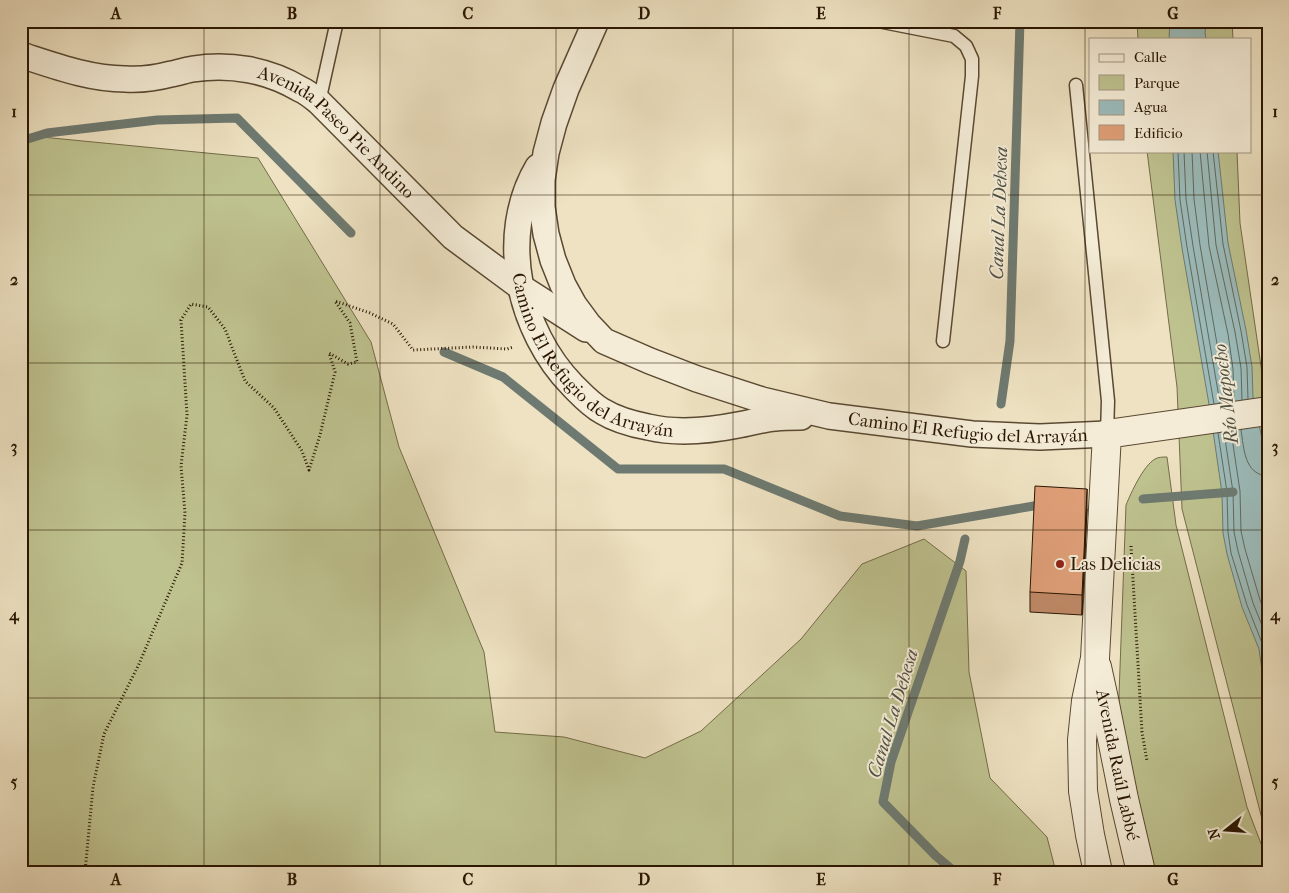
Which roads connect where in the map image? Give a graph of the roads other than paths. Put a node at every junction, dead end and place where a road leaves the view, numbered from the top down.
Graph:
1 (337, 21) edge
2 (596, 21) edge
3 (878, 21) edge
4 (21, 55) edge
5 (1076, 85) dead end
6 (319, 102) junction
7 (546, 153) junction
8 (522, 288) junction
9 (604, 341) junction
10 (943, 342) dead end
11 (1268, 412) edge
12 (829, 416) junction
13 (1107, 434) junction
14 (1095, 658) junction
15 (1133, 834) junction
16 (1090, 835) junction
17 (1098, 872) edge
18 (1141, 872) edge

1 - 6 lane
2 - 7 street, Camino El Refugio del Arrayán
3 - 10 lane
4 - 6 street, Avenida Paseo Pie Andino
5 - 13 lane
6 - 8 street, Avenida Paseo Pie Andino
7 - 8 street, Camino El Refugio del Arrayán
7 - 9 street, Camino El Refugio del Arrayán
8 - 9 street, Avenida Paseo Pie Andino
8 - 12 street, Camino El Refugio del Arrayán
9 - 12 street, Camino El Refugio del Arrayán
11 - 13 street
12 - 13 street, Camino El Refugio del Arrayán
13 - 14 street, Avenida Raúl Labbé
14 - 15 street, Avenida Raúl Labbé
14 - 16 street, Avenida Raúl Labbé
15 - 16 street
15 - 18 street, Avenida Raúl Labbé
16 - 17 street, Avenida Raúl Labbé

